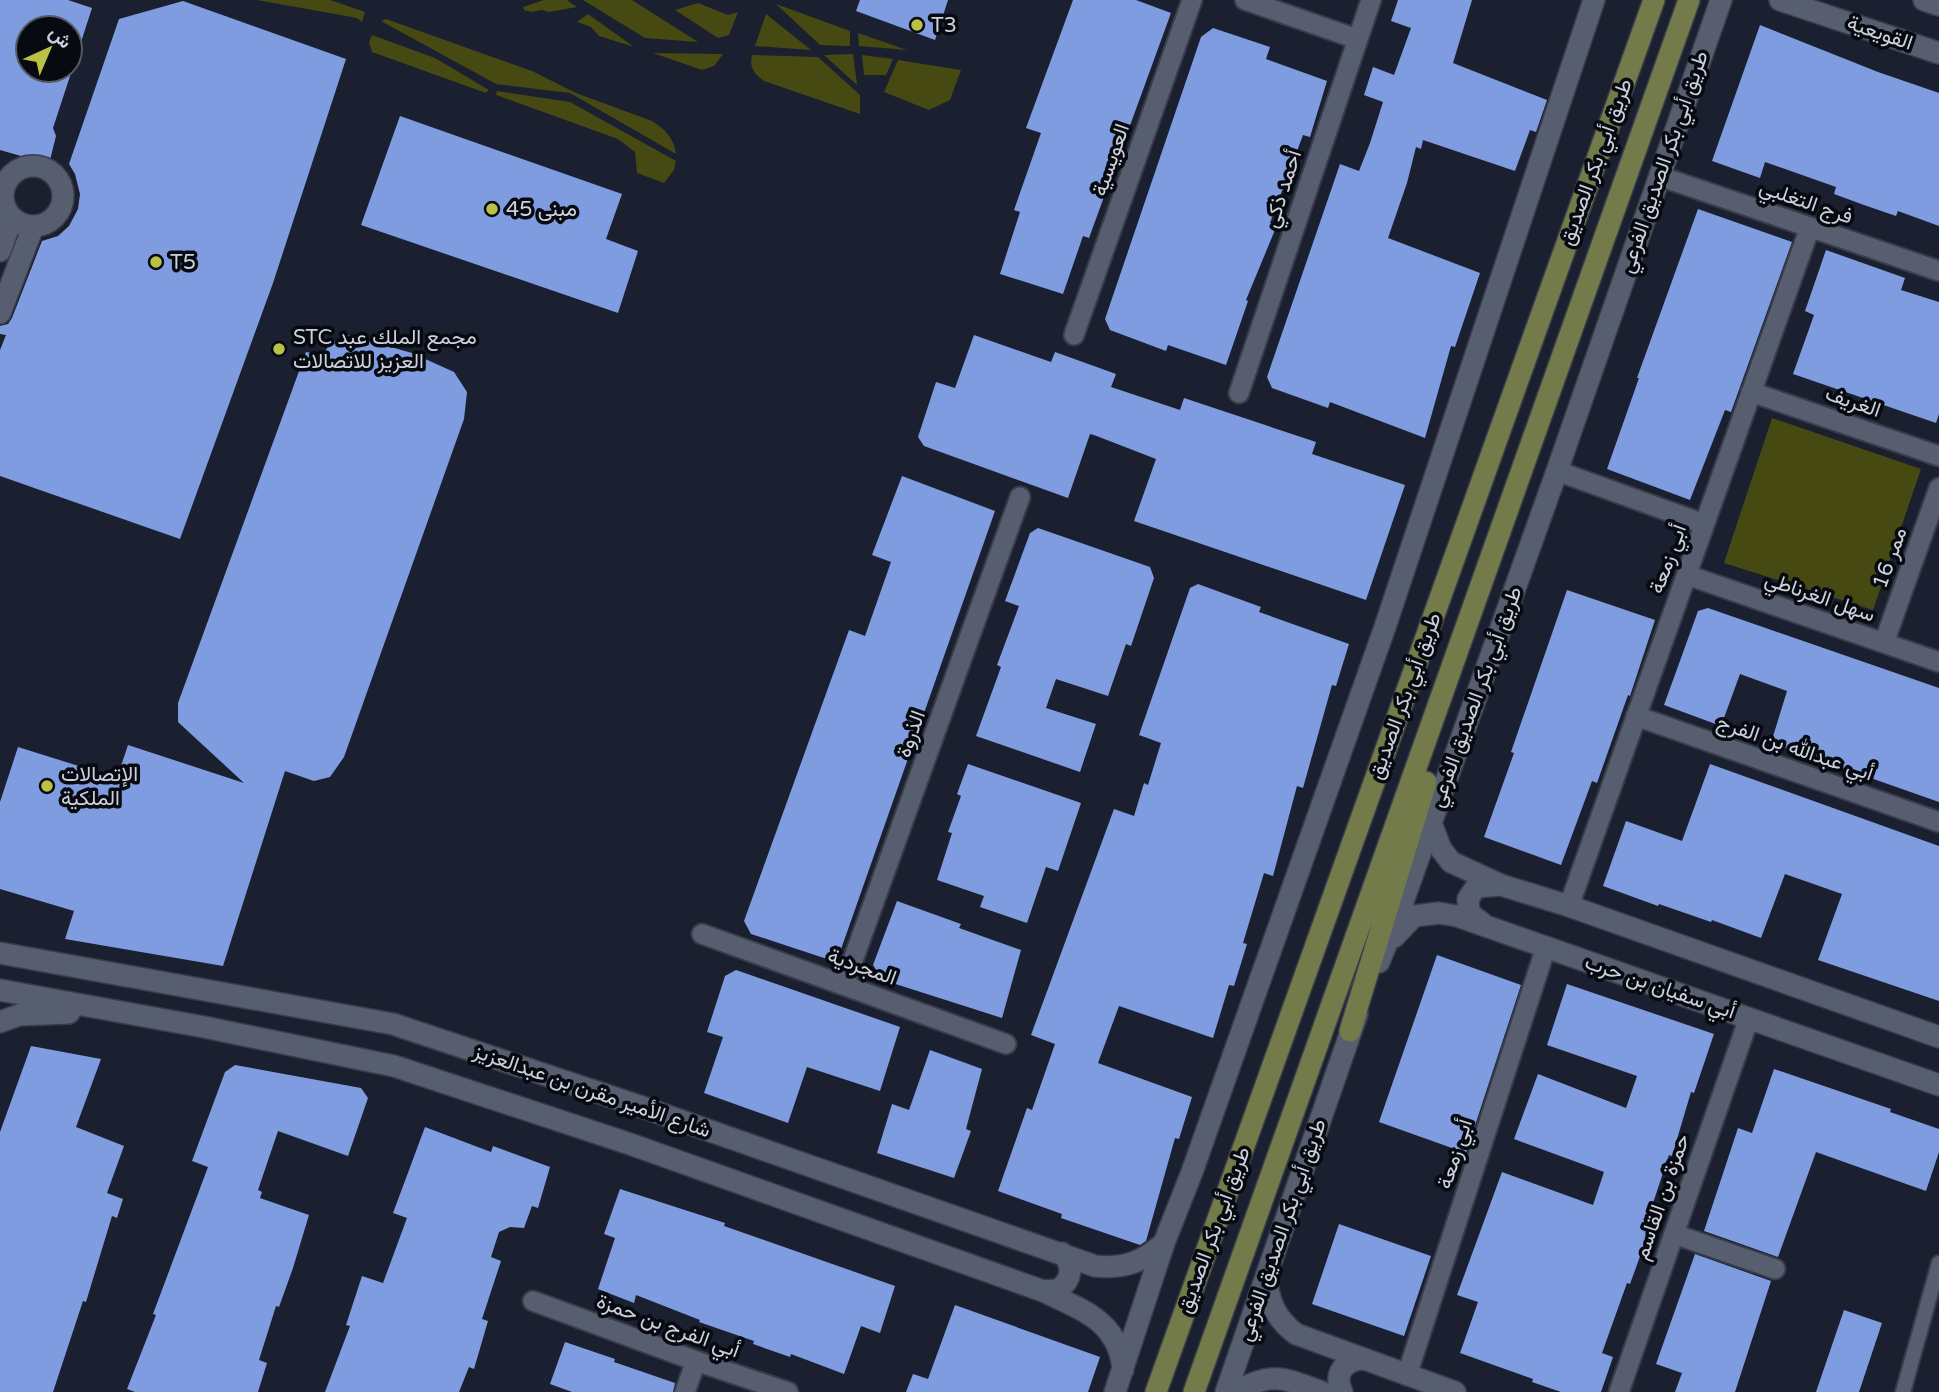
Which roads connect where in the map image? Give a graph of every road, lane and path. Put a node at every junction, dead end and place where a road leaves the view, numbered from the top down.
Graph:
1 (1192, 0) edge
2 (1245, 0) edge
3 (1371, 0) edge
4 (1594, 0) edge
5 (1654, 0) edge
6 (1689, 0) edge
7 (1732, 0) edge
8 (1780, 0) edge
9 (1814, 0) edge
10 (1924, 0) edge
11 (1939, 5) edge
12 (1717, 10) edge
13 (1832, 16) junction
14 (1357, 39) junction
15 (1939, 53) edge
16 (1659, 176) junction
17 (12, 218) junction
18 (33, 227) junction
19 (1810, 227) junction
20 (0, 251) edge
21 (1939, 271) edge
22 (0, 313) edge
23 (1074, 335) dead end
24 (1751, 392) junction
25 (1239, 393) dead end
26 (1939, 456) edge
27 (1557, 471) junction
28 (1939, 488) edge
29 (1020, 498) dead end
30 (1512, 501) junction
31 (1704, 524) junction
32 (1686, 575) junction
33 (1884, 643) junction
34 (1939, 662) edge
35 (1636, 716) junction
36 (1939, 822) edge
37 (1431, 823) junction
38 (1501, 884) junction
39 (1569, 906) junction
40 (1482, 923) junction
41 (702, 934) dead end
42 (1387, 943) junction
43 (1546, 947) junction
44 (6, 954) edge
45 (844, 985) junction
46 (0, 987) edge
47 (99, 1007) junction
48 (1749, 1018) junction
49 (0, 1022) edge
50 (1350, 1031) junction
51 (1939, 1037) edge
52 (1006, 1044) dead end
53 (1939, 1085) edge
54 (642, 1107) junction
55 (630, 1144) junction
56 (1674, 1234) junction
57 (1164, 1243) junction
58 (1062, 1254) junction
59 (1939, 1263) edge
60 (1775, 1269) dead end
61 (1266, 1275) junction
62 (1043, 1291) junction
63 (533, 1301) dead end
64 (1365, 1359) junction
65 (696, 1361) junction
66 (1123, 1371) junction
67 (1407, 1375) junction
68 (685, 1392) edge
69 (788, 1392) edge
70 (1115, 1392) edge
71 (1156, 1392) edge
72 (1195, 1392) edge
73 (1226, 1392) edge
74 (1235, 1392) edge
75 (1322, 1392) edge
76 (1342, 1392) edge
77 (1455, 1392) edge
78 (1619, 1392) edge
79 (1903, 1392) edge

1 - 23 street, العويسية
2 - 14 street
3 - 14 street, أحمد ذكي
4 - 57 street
5 - 71 main road, طريق أبي بكر الصديق
6 - 30 main road, طريق أبي بكر الصديق
7 - 12 street
8 - 13 street, القويعية
9 - 13 street
10 - 11 street
12 - 16 street, طريق أبي بكر الصديق الفرعي
13 - 15 street, القويعية
14 - 25 street, أحمد ذكي
16 - 19 street, فرج التغلبي
16 - 27 street, طريق أبي بكر الصديق الفرعي
17 - 18 street
17 - 18 street
17 - 20 street
18 - 22 street
19 - 21 street, فرج التغلبي
19 - 24 street, أبي زمعة
24 - 26 street, الغريف
24 - 31 street, أبي زمعة
27 - 31 street
27 - 37 street, طريق أبي بكر الصديق الفرعي
28 - 33 street, ممر 16
29 - 45 street, الذروة
30 - 50 main road
30 - 72 main road, طريق أبي بكر الصديق
31 - 32 street, أبي زمعة
32 - 33 street, سهل الغرناطي
32 - 35 street, أبي زمعة
33 - 34 street, سهل الغرناطي
35 - 36 street, أبي عبدالله بن الفرج
35 - 39 street, أبي زمعة
37 - 38 street
37 - 42 street, طريق أبي بكر الصديق الفرعي
38 - 39 street
38 - 40 street
39 - 51 street
40 - 42 street, أبي سفيان بن حرب
40 - 43 street, أبي سفيان بن حرب
41 - 45 street, المجردية
42 - 50 street, طريق أبي بكر الصديق الفرعي
43 - 48 street, أبي سفيان بن حرب
43 - 67 street, أبي زمعة
44 - 46 street
44 - 54 street, شارع الأمير مقرن بن عبدالعزيز
45 - 52 street, المجردية
46 - 47 street, شارع الأمير مقرن بن عبدالعزيز
47 - 49 street
47 - 55 street, شارع الأمير مقرن بن عبدالعزيز
48 - 53 street, أبي سفيان بن حرب
48 - 56 street, حمزة بن القاسم
50 - 61 street, طريق أبي بكر الصديق الفرعي
54 - 55 street
54 - 58 street, شارع الأمير مقرن بن عبدالعزيز
55 - 62 street, شارع الأمير مقرن بن عبدالعزيز
56 - 60 street
56 - 78 street, حمزة بن القاسم
57 - 58 street, شارع الأمير مقرن بن عبدالعزيز
57 - 66 street
58 - 62 street
59 - 79 street
61 - 64 street
61 - 73 street, طريق أبي بكر الصديق الفرعي
62 - 66 street, شارع الأمير مقرن بن عبدالعزيز
63 - 65 street, أبي الفرج بن حمزة
64 - 67 street
64 - 76 street
65 - 68 street
65 - 69 street, أبي الفرج بن حمزة
66 - 70 street
67 - 77 street
74 - 75 street

